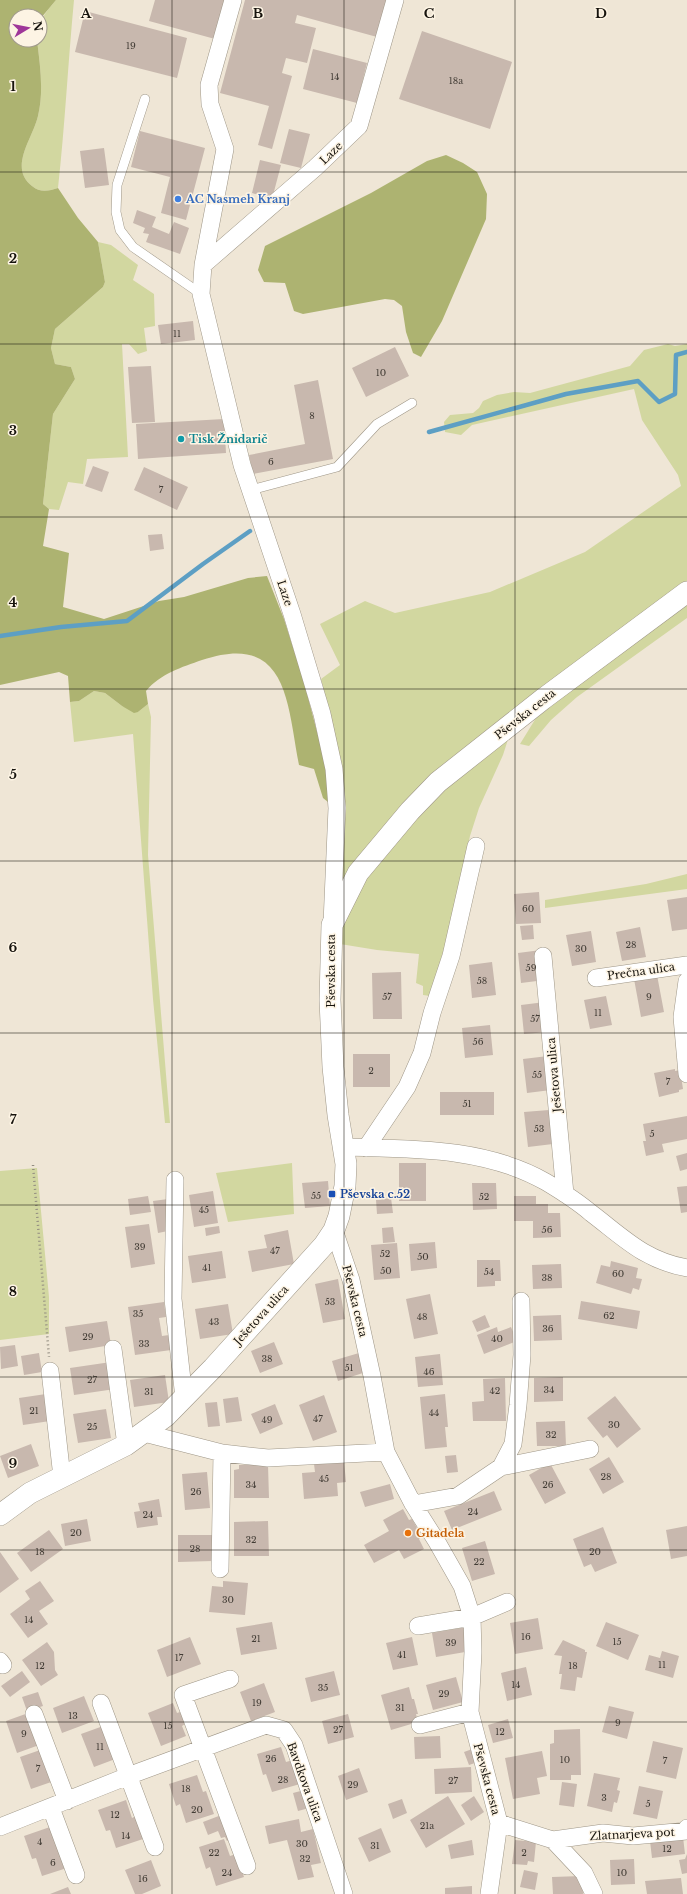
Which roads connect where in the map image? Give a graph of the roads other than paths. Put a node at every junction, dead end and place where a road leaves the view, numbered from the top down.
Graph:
1 (233, 0) edge
2 (395, 0) edge
3 (144, 98) dead end
4 (204, 265) junction
5 (201, 294) junction
6 (412, 403) dead end
7 (251, 490) junction
8 (687, 592) edge
9 (476, 846) dead end
10 (332, 925) junction
11 (543, 956) dead end
12 (687, 965) edge
13 (596, 978) dead end
14 (687, 981) edge
15 (687, 1074) edge
16 (344, 1147) junction
17 (366, 1148) junction
18 (174, 1180) dead end
19 (565, 1194) junction
20 (334, 1230) junction
21 (687, 1268) edge
22 (521, 1301) dead end
23 (113, 1349) dead end
24 (50, 1371) road end
25 (184, 1398) junction
26 (144, 1433) junction
27 (126, 1445) junction
28 (590, 1449) dead end
29 (386, 1452) junction
30 (222, 1453) junction
31 (501, 1467) junction
32 (62, 1477) junction
33 (413, 1504) junction
34 (0, 1515) edge
35 (220, 1569) dead end
36 (507, 1602) dead end
37 (472, 1617) junction
38 (418, 1626) dead end
39 (230, 1679) dead end
40 (101, 1703) dead end
41 (470, 1712) junction
42 (34, 1714) dead end
43 (420, 1725) dead end
44 (204, 1750) junction
45 (128, 1776) junction
46 (67, 1801) junction
47 (51, 1808) junction
48 (1, 1822) edge
49 (499, 1823) junction
50 (687, 1828) edge
51 (553, 1840) junction
52 (155, 1847) dead end
53 (247, 1866) dead end
54 (76, 1875) dead end
55 (344, 1894) edge
56 (489, 1894) edge
57 (594, 1894) edge

1 - 4 street, Laze
2 - 4 street, Laze
3 - 5 lane
4 - 5 street, Laze
5 - 7 street, Laze
6 - 7 lane
7 - 10 street, Laze
8 - 10 street, Pševska cesta
9 - 17 street
10 - 16 street, Pševska cesta
11 - 19 street, Ješetova ulica
12 - 13 street, Prečna ulica
14 - 15 street, Prečna ulica
16 - 17 street
16 - 20 street, Pševska cesta
17 - 19 street
18 - 25 street
19 - 21 street
20 - 25 street, Ješetova ulica
20 - 29 street, Pševska cesta
22 - 31 street
23 - 27 street
24 - 32 street
25 - 26 street, Ješetova ulica
26 - 27 street, Ješetova ulica
26 - 30 street
27 - 32 street, Ješetova ulica
28 - 31 street
29 - 30 street
29 - 33 street, Pševska cesta
30 - 35 street
31 - 33 street
32 - 34 street, Ješetova ulica
33 - 37 street, Pševska cesta
36 - 37 street
37 - 38 street
37 - 41 street, Pševska cesta
39 - 44 street
40 - 45 street
41 - 43 street
41 - 49 street, Pševska cesta
42 - 46 street
44 - 45 street, Bavdkova ulica
44 - 53 street
44 - 55 street, Bavdkova ulica
45 - 46 street, Bavdkova ulica
45 - 52 street
46 - 47 street, Bavdkova ulica
47 - 48 street, Bavdkova ulica
47 - 54 street
49 - 51 street, Zlatnarjeva pot
49 - 56 street, Pševska cesta
50 - 51 street, Zlatnarjeva pot
51 - 57 street, Zlatnarjeva pot

